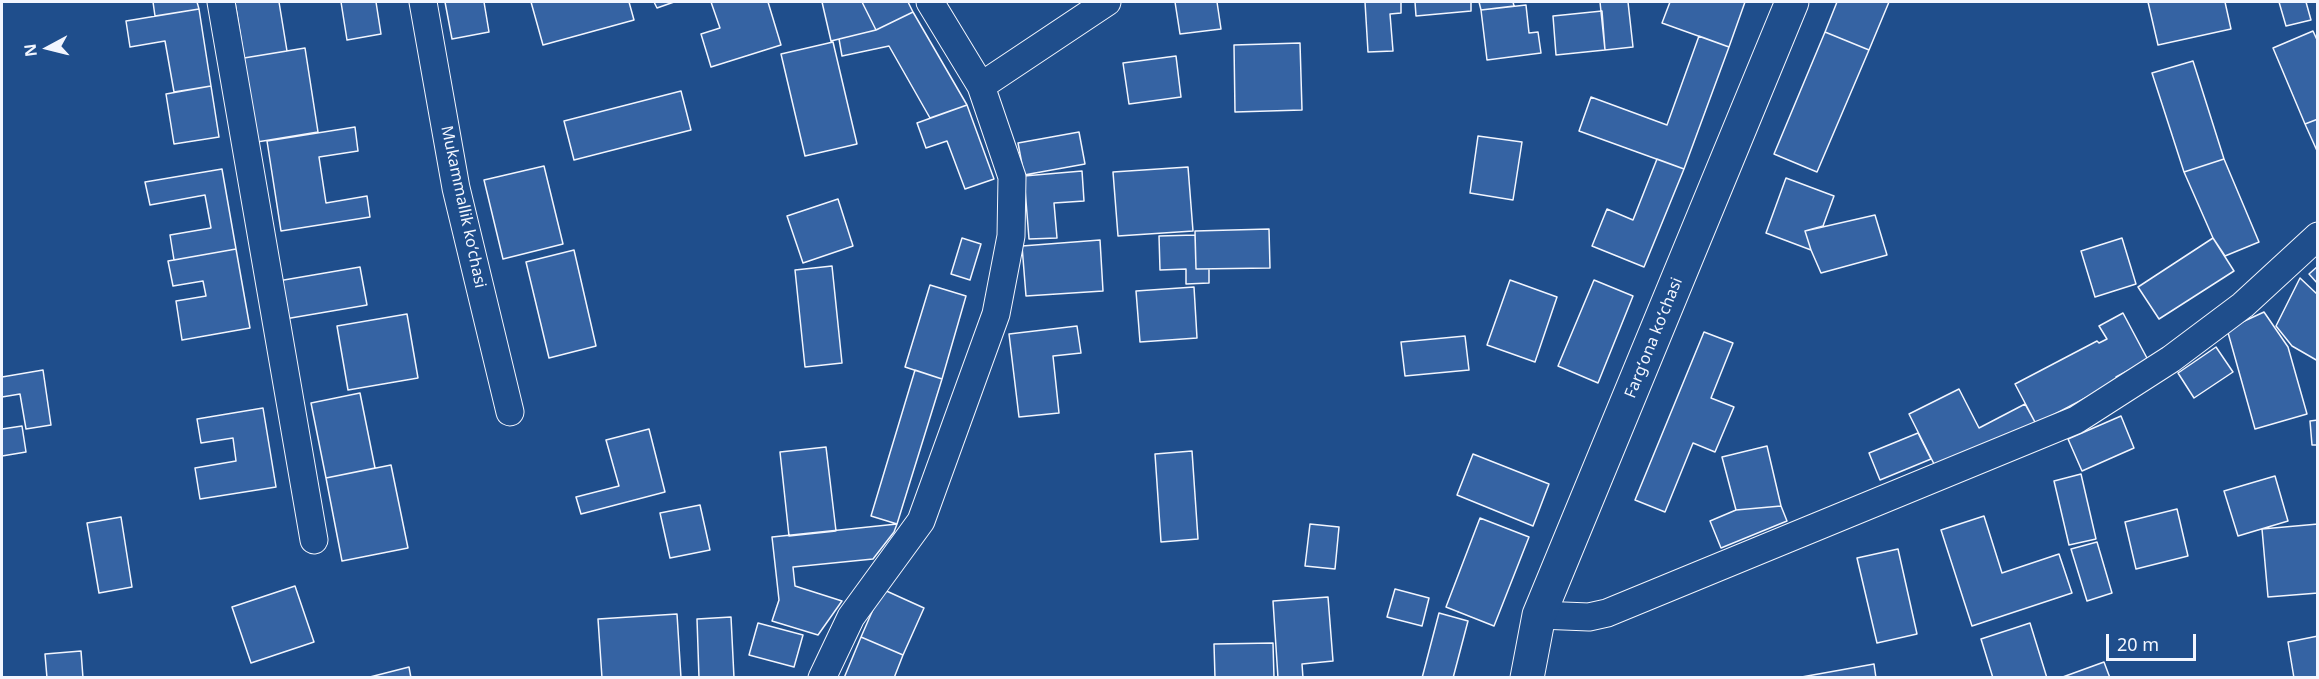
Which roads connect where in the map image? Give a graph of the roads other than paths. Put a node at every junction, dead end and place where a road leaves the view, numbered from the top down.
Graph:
1 (221, 2) edge
2 (423, 2) edge
3 (930, 2) edge
4 (1107, 2) edge
5 (1792, 2) edge
6 (981, 86) junction
7 (2318, 236) edge
8 (510, 412) dead end
9 (314, 540) dead end
10 (1539, 615) junction
11 (822, 678) edge
12 (1527, 678) edge

1 - 9 street
2 - 8 street, Mukammallik koʻchasi
3 - 6 street
4 - 6 street
5 - 10 street, Fargʻona koʻchasi
6 - 11 street
7 - 10 street
10 - 12 street, Fargʻona koʻchasi

